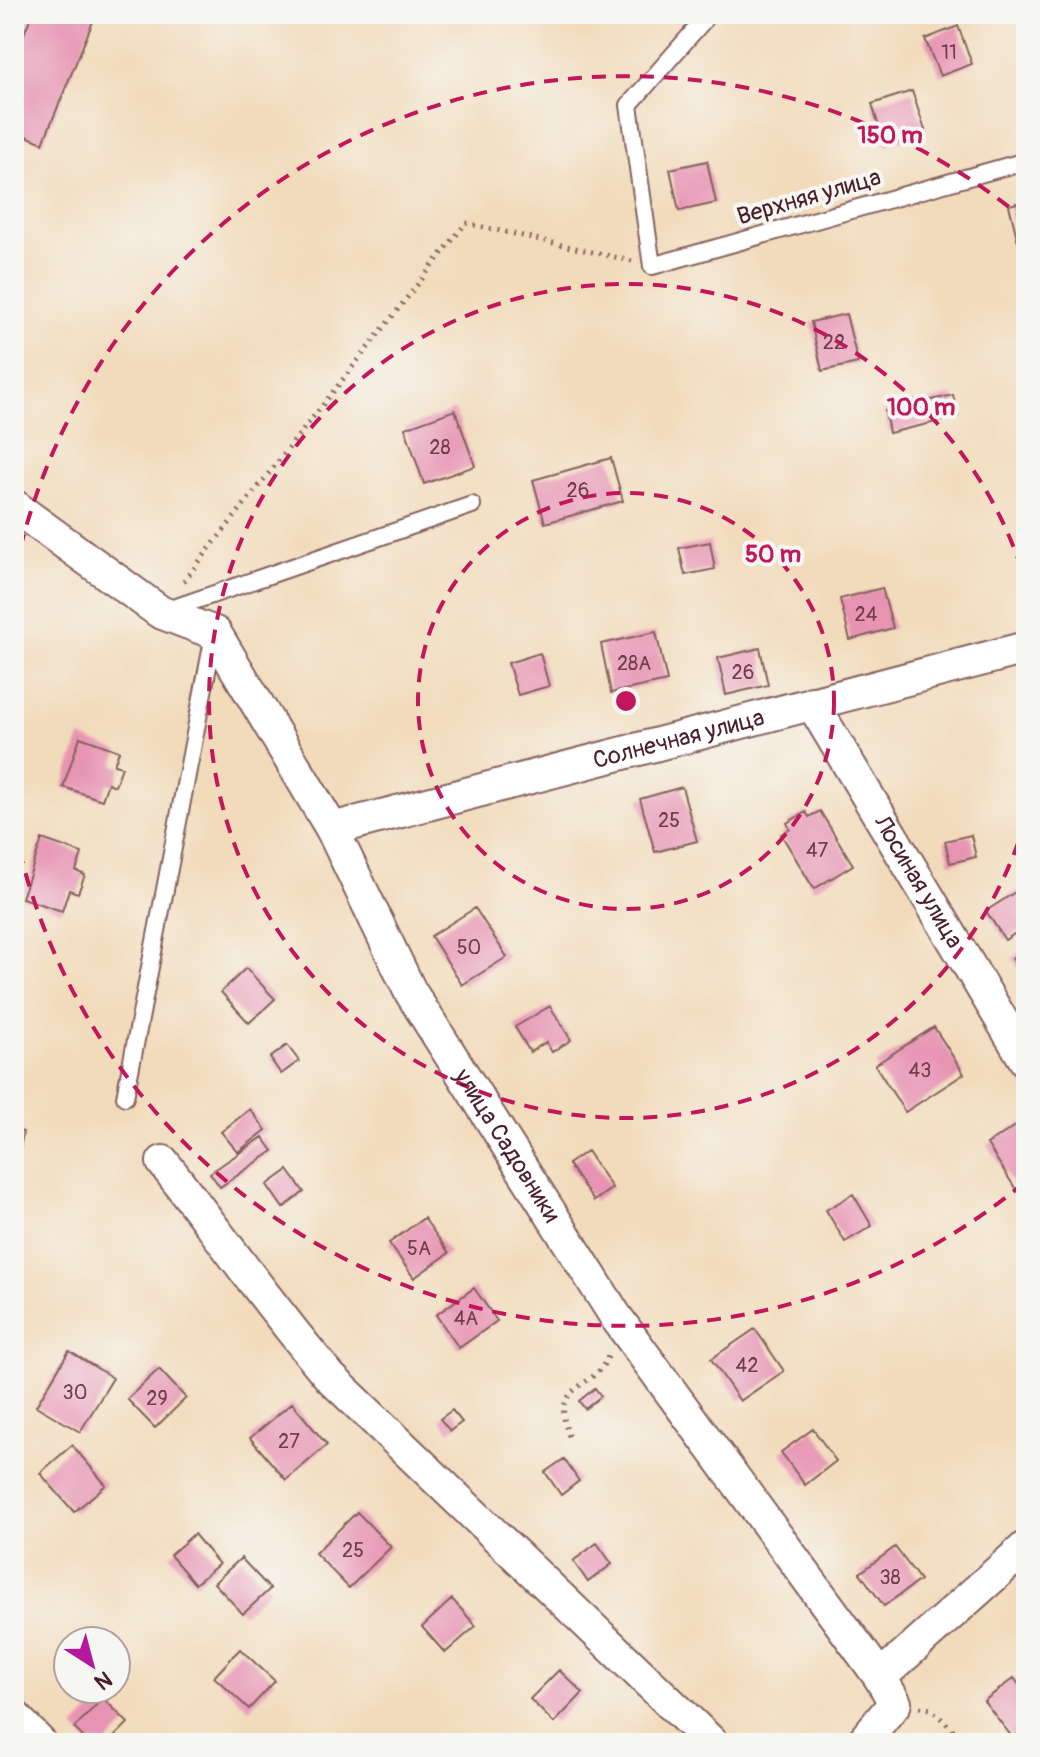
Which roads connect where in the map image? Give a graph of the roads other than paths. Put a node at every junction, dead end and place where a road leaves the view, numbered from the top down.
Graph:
1 (703, 21) dead end
2 (1026, 161) edge
3 (472, 505) dead end
4 (14, 506) edge
5 (160, 612) junction
6 (215, 633) junction
7 (1026, 648) edge
8 (812, 703) junction
9 (332, 829) junction
10 (1026, 1061) edge
11 (125, 1097) dead end
12 (163, 1162) dead end
13 (1026, 1547) edge
14 (888, 1690) junction
15 (14, 1716) edge
16 (40, 1743) edge
17 (712, 1743) edge
18 (862, 1743) edge

1 - 2 lane, Верхняя улица
3 - 5 lane
4 - 5 street
5 - 6 street
6 - 9 street, улица Садовники
6 - 11 lane
7 - 8 street, Солнечная улица
8 - 9 street, Солнечная улица
8 - 10 street, Лосиная улица
9 - 14 street, улица Садовники
12 - 17 street
13 - 14 street
14 - 18 street
15 - 16 street

